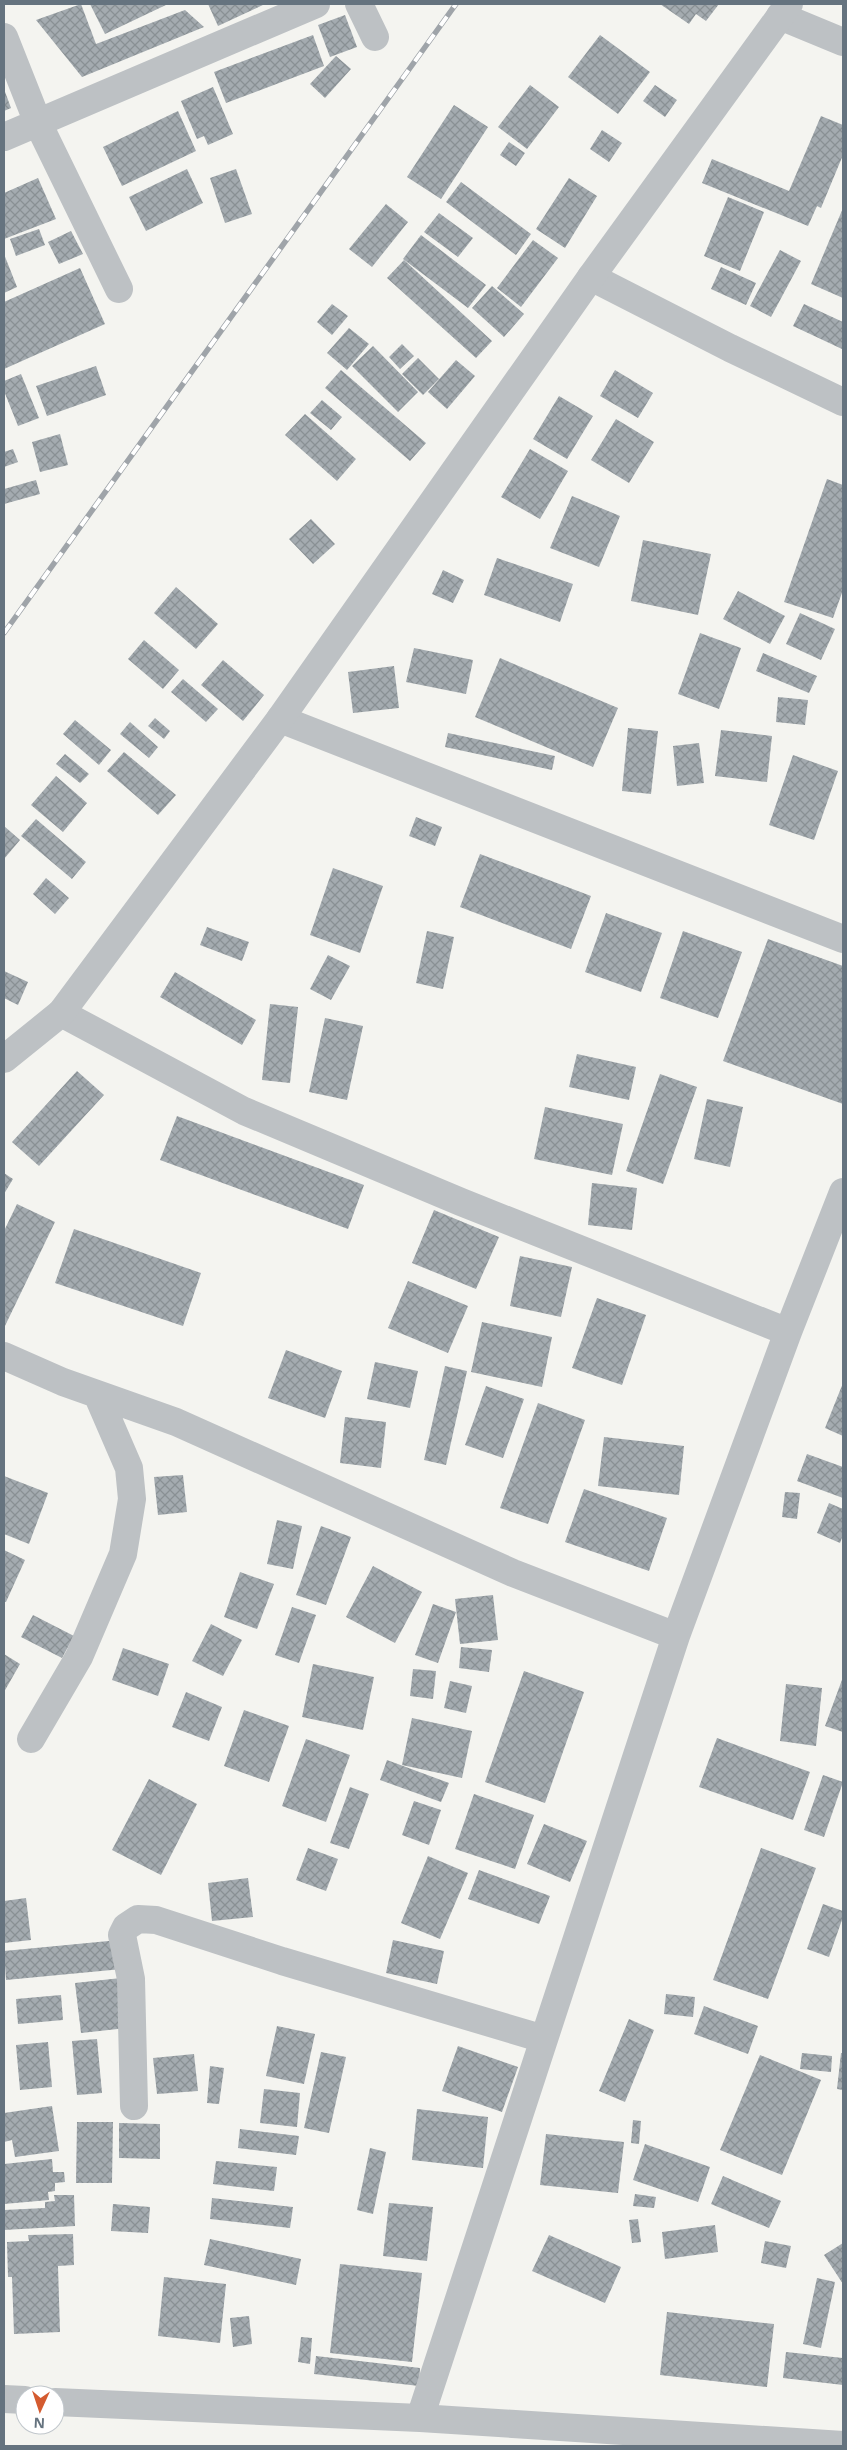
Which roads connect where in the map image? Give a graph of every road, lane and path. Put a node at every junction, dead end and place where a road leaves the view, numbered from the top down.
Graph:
1 (316, 4) edge
2 (359, 4) edge
3 (784, 10) edge
4 (4, 37) edge
5 (375, 37) dead end
6 (843, 42) edge
7 (38, 123) junction
8 (4, 137) edge
9 (591, 277) junction
10 (119, 289) dead end
11 (843, 402) edge
12 (280, 719) junction
13 (843, 939) edge
14 (61, 1013) junction
15 (4, 1059) edge
16 (843, 1192) edge
17 (788, 1332) junction
18 (4, 1356) edge
19 (97, 1394) junction
20 (676, 1636) junction
21 (30, 1740) dead end
22 (544, 2039) junction
23 (134, 2106) dead end
24 (65, 2402) edge
25 (420, 2418) junction
26 (843, 2445) edge

1 - 7 street
2 - 5 street
3 - 6 street
3 - 9 street
4 - 7 street
7 - 8 street
7 - 10 street
9 - 11 street
9 - 12 street
12 - 13 street
12 - 14 street
14 - 15 street
14 - 17 street
16 - 17 street
17 - 20 street
18 - 19 street
19 - 20 street
19 - 21 street
20 - 22 street
22 - 23 street
22 - 25 street
24 - 25 street
25 - 26 street

